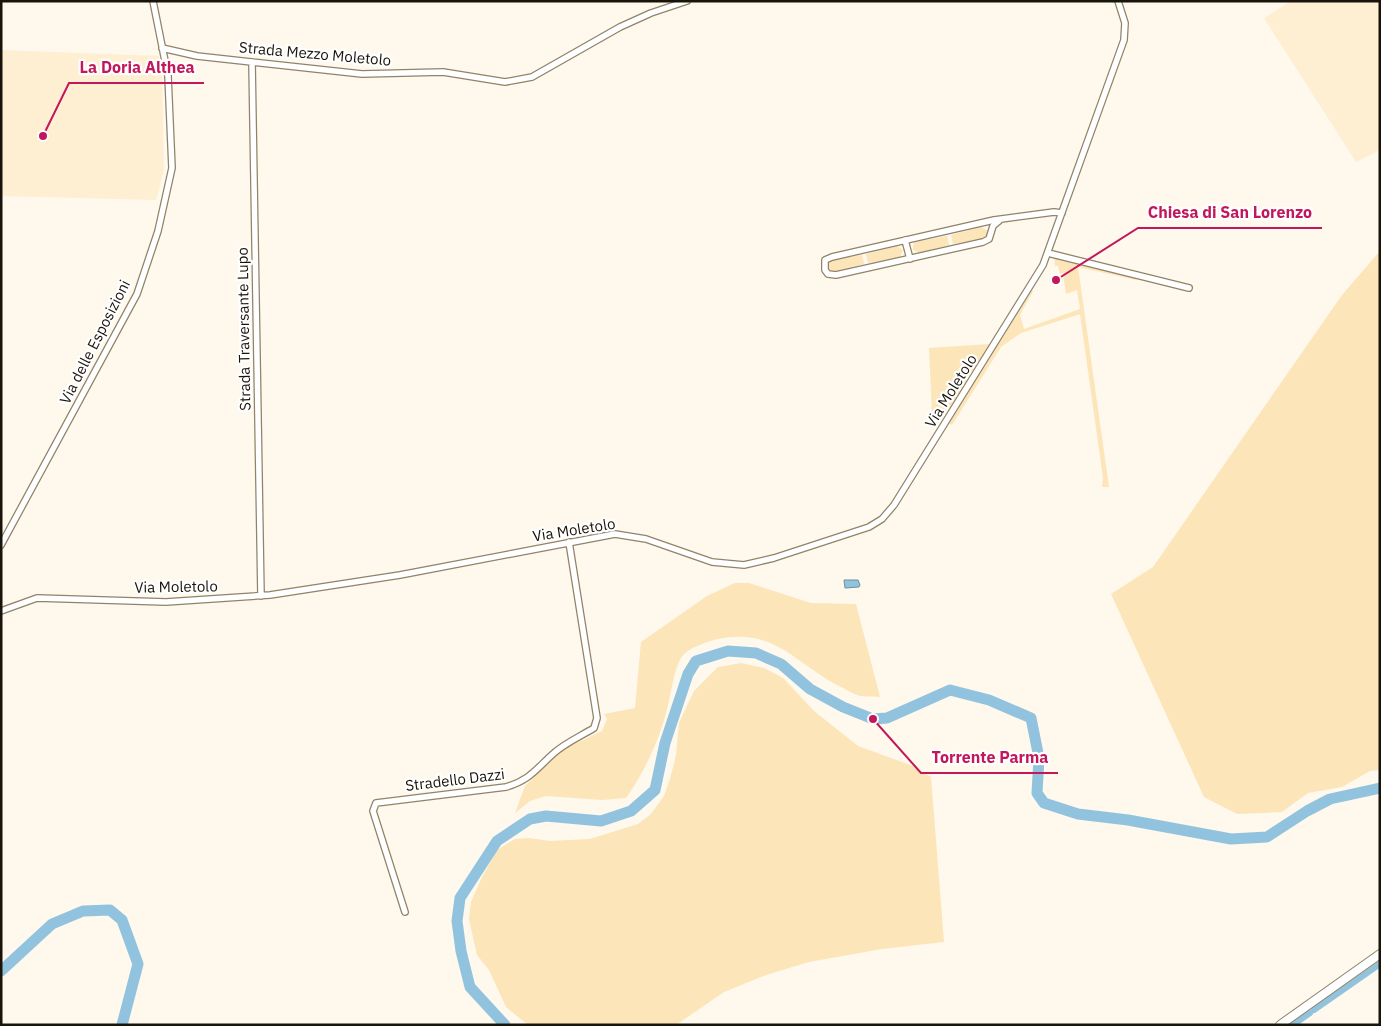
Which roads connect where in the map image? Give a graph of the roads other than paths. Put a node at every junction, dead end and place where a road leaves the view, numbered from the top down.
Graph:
1 (153, 1) edge
2 (687, 1) edge
3 (1118, 1) edge
4 (162, 48) junction
5 (252, 62) junction
6 (1062, 213) junction
7 (999, 221) junction
8 (980, 224) junction
9 (992, 232) junction
10 (906, 240) junction
11 (1048, 253) junction
12 (910, 259) junction
13 (1189, 288) dead end
14 (569, 542) junction
15 (1, 545) edge
16 (260, 596) junction
17 (1, 606) edge
18 (8, 607) junction
19 (1, 611) edge
20 (405, 912) dead end
21 (1380, 954) edge
22 (1280, 1025) edge

1 - 4 street, Via delle Esposizioni
2 - 5 street, Strada Mezzo Moletolo
3 - 6 street, Via Moletolo
4 - 5 street, Strada Mezzo Moletolo
4 - 15 street, Via delle Esposizioni
5 - 16 street, Strada Traversante Lupo
6 - 7 street
6 - 11 street, Via Moletolo
7 - 8 street
7 - 9 street
8 - 9 street
8 - 10 street
9 - 12 street
10 - 12 street
10 - 12 street
11 - 13 street
11 - 14 street, Via Moletolo
14 - 16 street, Via Moletolo
14 - 20 street, Stradello Dazzi
16 - 18 street, Via Moletolo
17 - 18 street, Via Moletolo
18 - 19 street, Via Moletolo
21 - 22 main road

